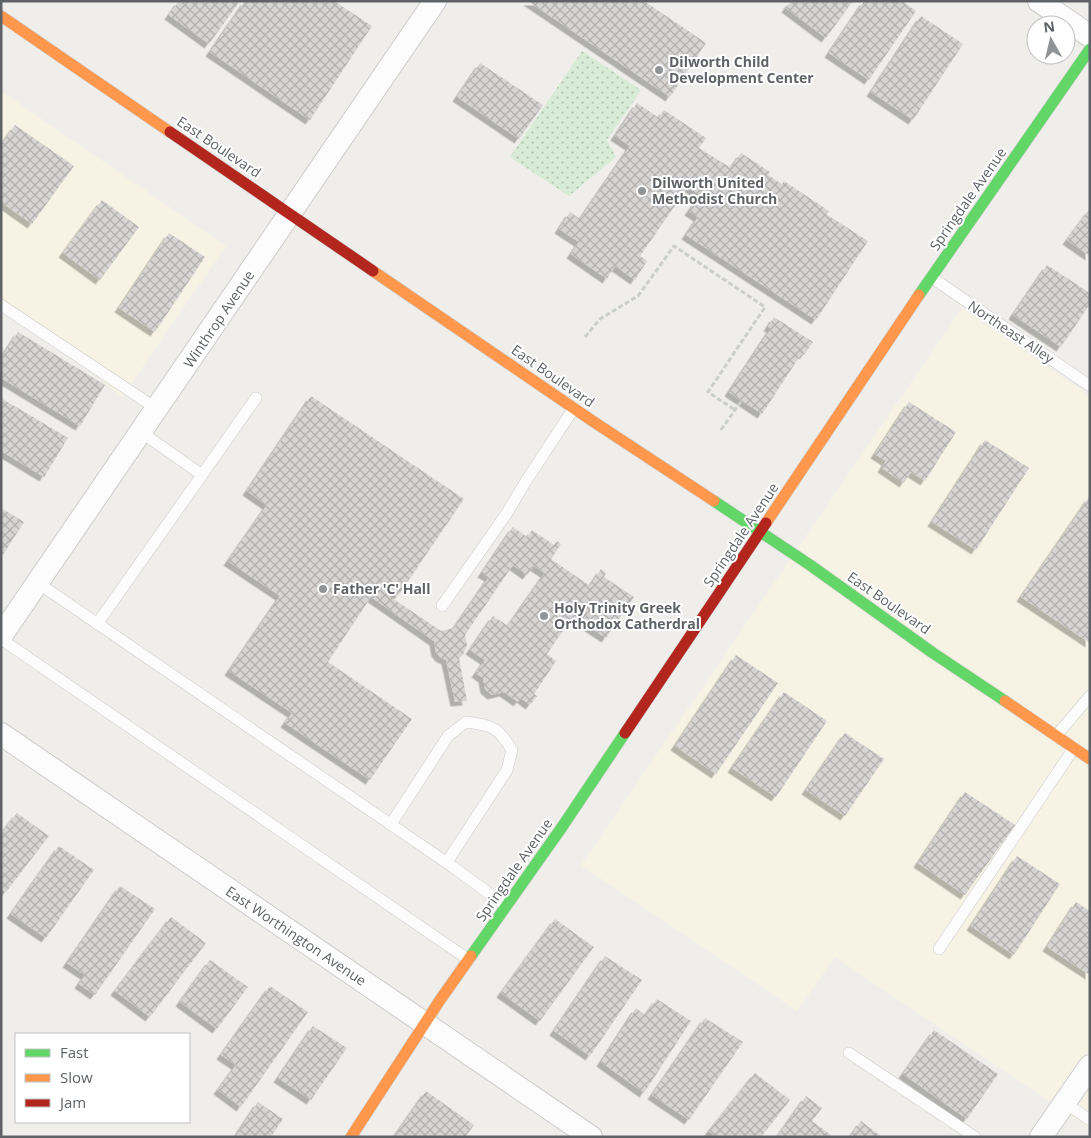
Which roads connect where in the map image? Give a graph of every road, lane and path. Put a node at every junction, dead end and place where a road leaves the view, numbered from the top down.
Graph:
1 (1039, 1) edge
2 (431, 3) edge
3 (1, 16) edge
4 (1090, 36) edge
5 (1090, 49) edge
6 (291, 214) junction
7 (932, 277) junction
8 (1, 305) edge
9 (585, 337) dead end
10 (1090, 386) edge
11 (256, 398) dead end
12 (742, 400) dead end
13 (574, 408) junction
14 (157, 409) junction
15 (735, 410) junction
16 (721, 430) dead end
17 (141, 432) junction
18 (202, 475) junction
19 (761, 533) junction
20 (38, 583) junction
21 (442, 606) dead end
22 (97, 624) junction
23 (1, 638) edge
24 (1090, 696) edge
25 (1, 734) edge
26 (1056, 736) junction
27 (1074, 748) junction
28 (1090, 759) edge
29 (390, 824) junction
30 (447, 862) junction
31 (506, 906) junction
32 (940, 949) dead end
33 (469, 960) junction
34 (425, 1024) junction
35 (849, 1053) dead end
36 (1090, 1066) edge
37 (1065, 1103) junction
38 (1090, 1120) edge
39 (351, 1137) edge
40 (590, 1137) edge
41 (975, 1137) edge
42 (1041, 1137) edge

1 - 4 street
2 - 6 street, Winthrop Avenue
3 - 6 street, East Boulevard
5 - 7 street, Springdale Avenue
6 - 13 street, East Boulevard
6 - 14 street, Winthrop Avenue
7 - 10 lane, Northeast Alley
7 - 19 street, Springdale Avenue
8 - 14 lane
9 - 15 path
11 - 18 lane
12 - 15 path
13 - 19 street, East Boulevard
13 - 21 lane
14 - 17 street, Winthrop Avenue
15 - 16 path
17 - 18 lane
17 - 20 street, Winthrop Avenue
18 - 22 lane
19 - 26 street, East Boulevard
19 - 31 street, Springdale Avenue
20 - 22 lane
20 - 23 street, Winthrop Avenue
22 - 29 lane
23 - 33 lane
24 - 26 lane
25 - 34 street, East Worthington Avenue
26 - 27 street, East Boulevard
27 - 28 street, East Boulevard
27 - 32 lane
29 - 30 lane
29 - 30 lane
30 - 31 lane
31 - 33 street, Springdale Avenue
33 - 34 street, Springdale Avenue
34 - 39 street, Springdale Avenue
34 - 40 street, East Worthington Avenue
35 - 41 lane
36 - 37 street
37 - 38 lane
37 - 42 street

